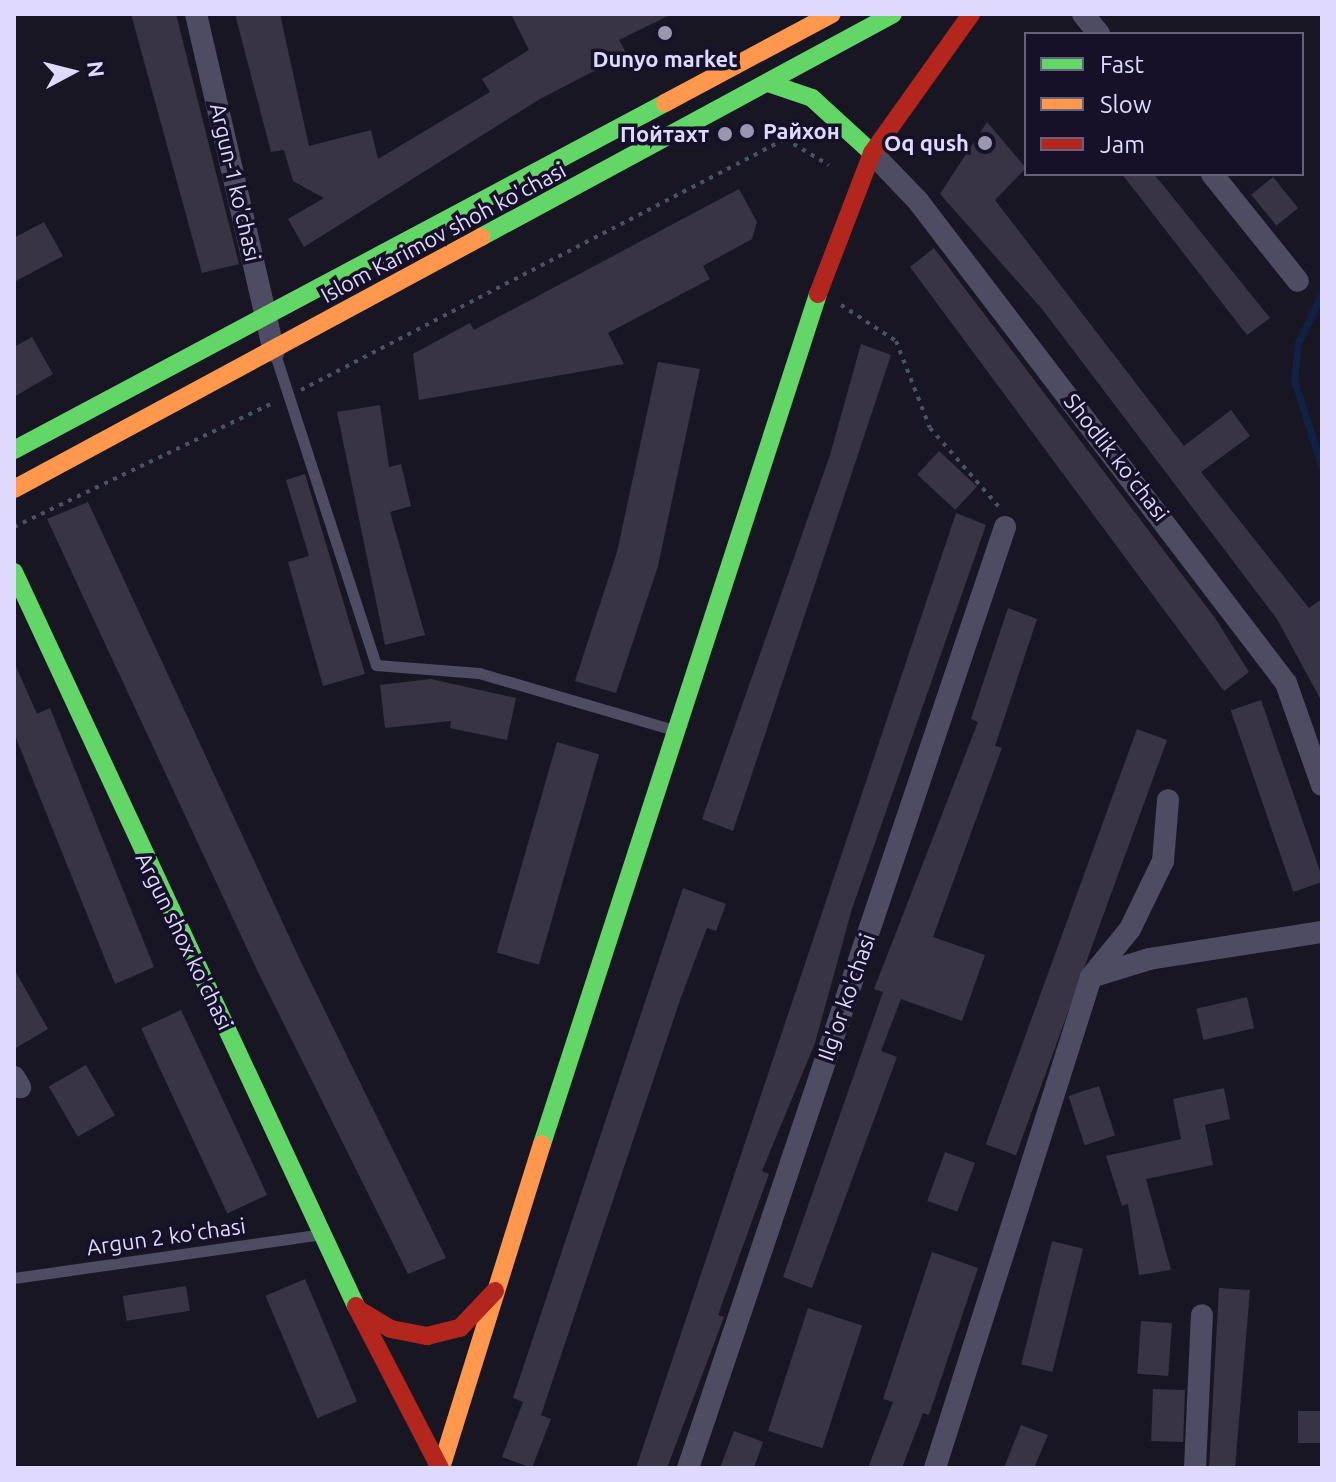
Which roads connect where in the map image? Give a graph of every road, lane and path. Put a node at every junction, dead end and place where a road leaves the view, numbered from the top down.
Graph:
1 (196, 14) edge
2 (832, 14) edge
3 (893, 14) edge
4 (971, 14) edge
5 (983, 14) edge
6 (1083, 14) edge
7 (1097, 32) edge
8 (954, 34) junction
9 (768, 83) junction
10 (872, 153) junction
11 (829, 165) dead end
12 (1214, 176) edge
13 (1298, 281) dead end
14 (819, 291) junction
15 (267, 311) junction
16 (274, 351) junction
17 (291, 395) junction
18 (14, 450) edge
19 (14, 489) edge
20 (14, 527) edge
21 (1005, 527) joint
22 (14, 572) edge
23 (672, 729) junction
24 (1322, 785) edge
25 (1168, 800) dead end
26 (1322, 932) edge
27 (1091, 977) junction
28 (324, 1233) junction
29 (14, 1278) edge
30 (496, 1290) junction
31 (358, 1309) junction
32 (1202, 1315) dead end
33 (441, 1468) edge
34 (688, 1468) edge
35 (935, 1468) edge
36 (1195, 1468) edge

1 - 15 street, Argun-1 ko'chasi
2 - 15 main road, Islom Karimov shoh ko'chasi
3 - 9 main road, Islom Karimov shoh ko'chasi
4 - 8 main road
5 - 8 main road
6 - 7 street
8 - 10 main road
9 - 10 main road
9 - 16 main road, Islom Karimov shoh ko'chasi
10 - 14 main road
10 - 24 street, Shodlik ko'chasi
11 - 17 path
12 - 13 street
14 - 21 path
14 - 23 main road
15 - 16 street, Argun-1 ko'chasi
15 - 18 main road, Islom Karimov shoh ko'chasi
16 - 17 lane
16 - 19 main road, Islom Karimov shoh ko'chasi
17 - 20 path
17 - 23 lane
21 - 34 street, Ilg'or ko'chasi
22 - 28 main road, Argun shox ko'chasi
23 - 30 main road
25 - 27 street
26 - 27 street
27 - 35 street
28 - 29 lane, Argun 2 ko'chasi
28 - 31 main road, Argun shox ko'chasi
30 - 31 main road
30 - 33 main road
31 - 33 main road, Argun shox ko'chasi
32 - 36 street

